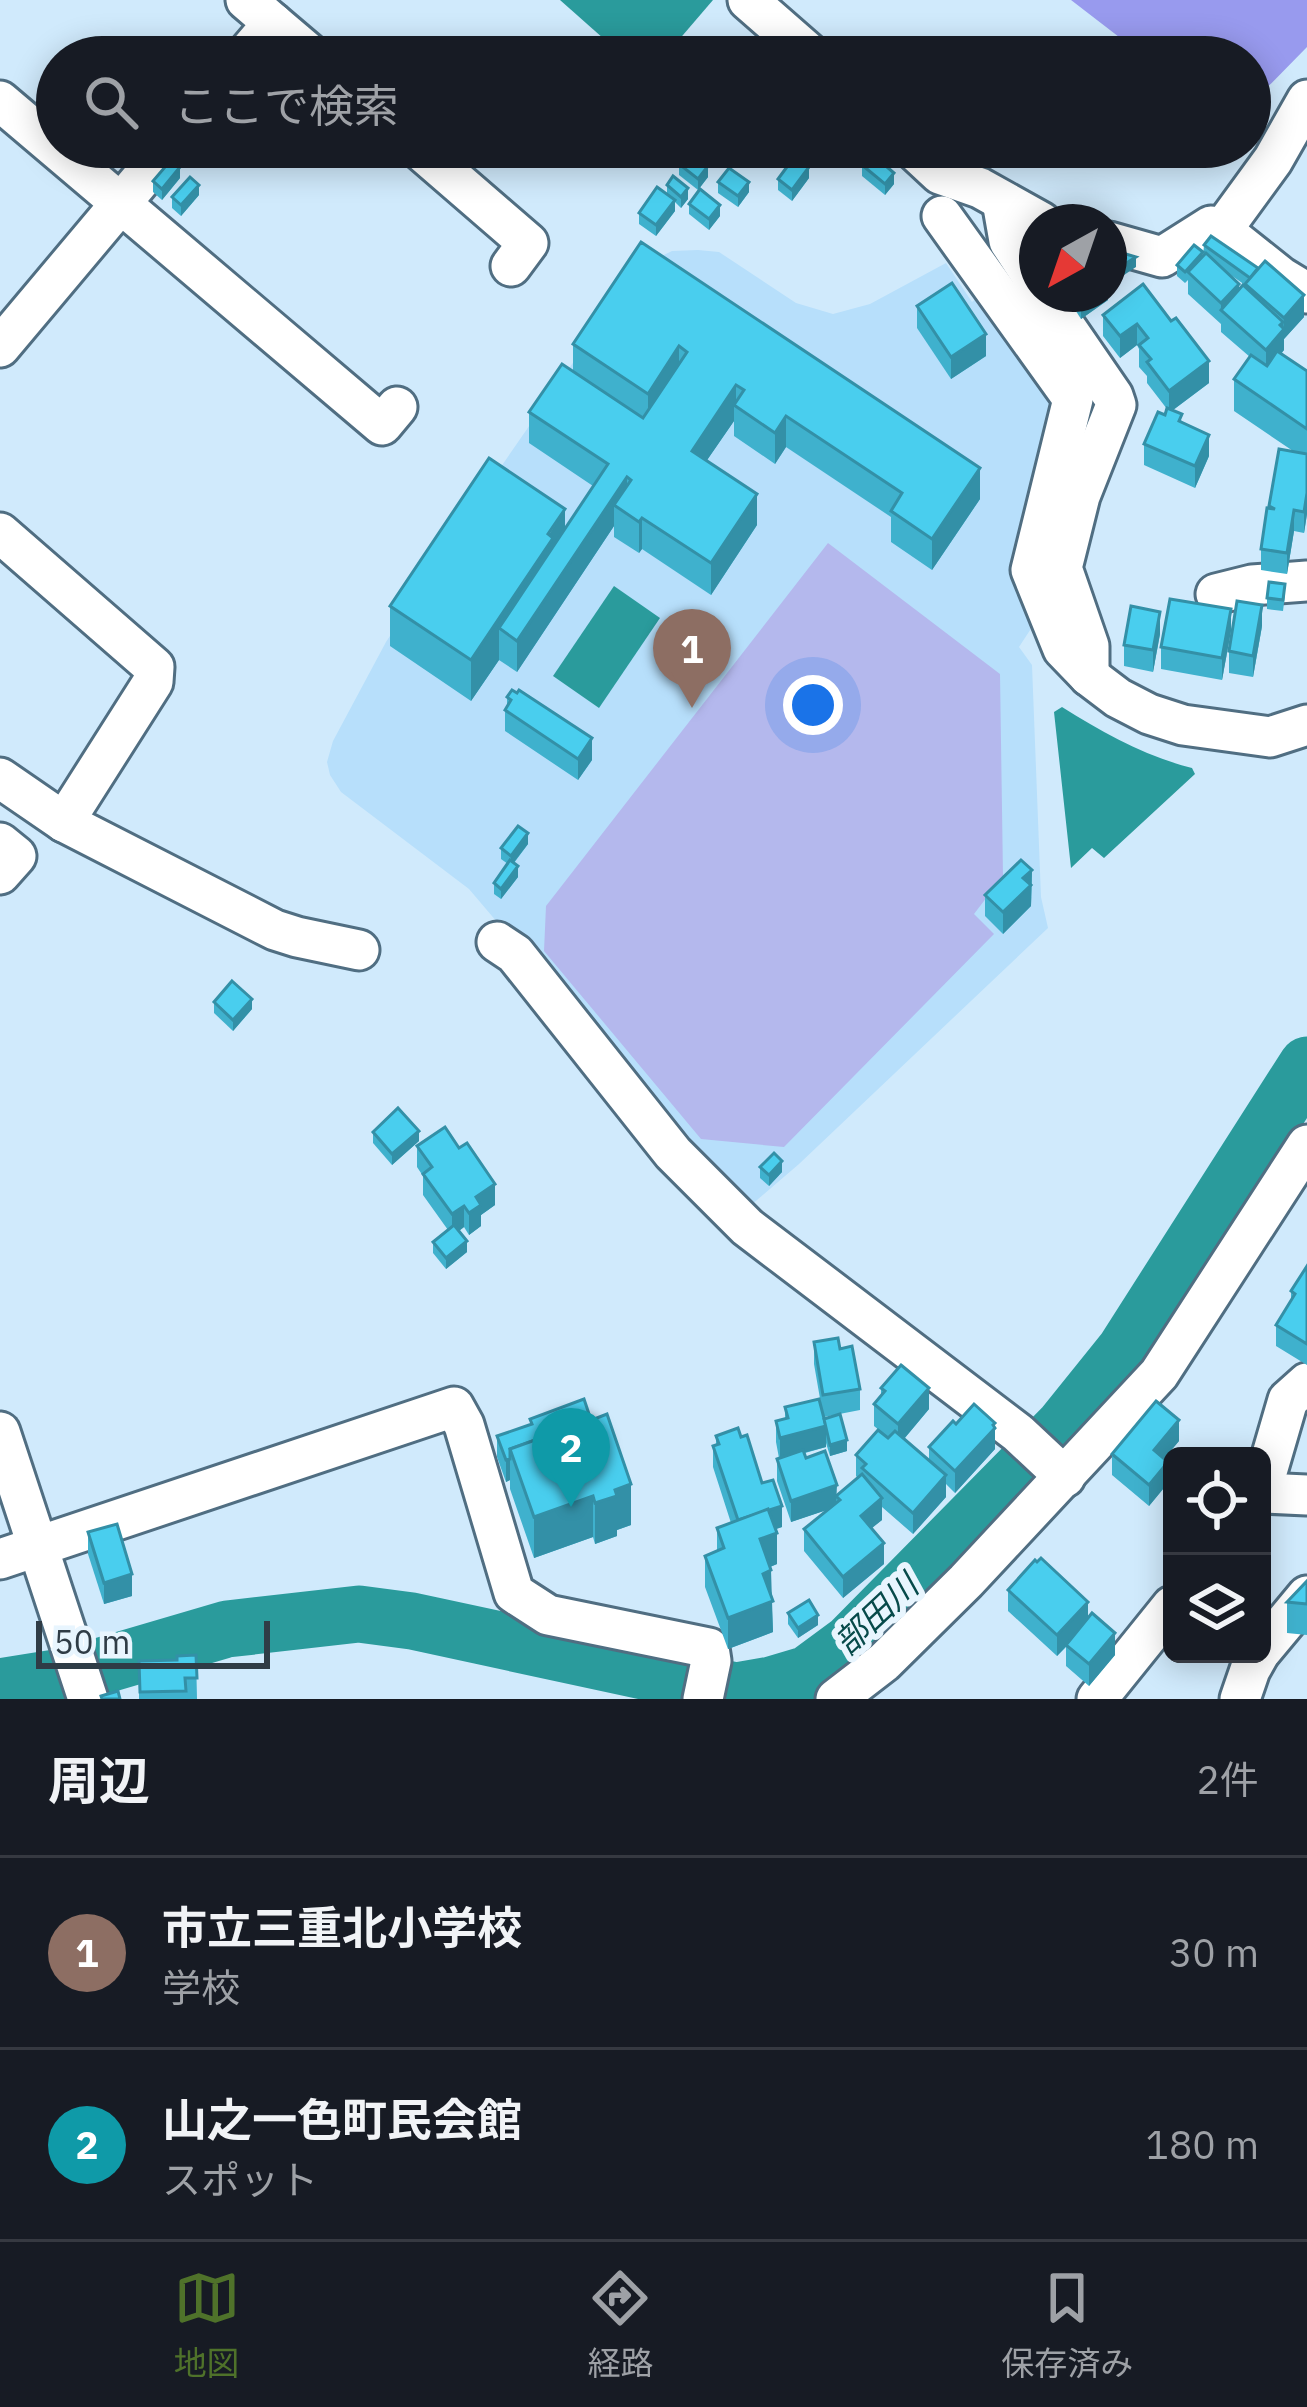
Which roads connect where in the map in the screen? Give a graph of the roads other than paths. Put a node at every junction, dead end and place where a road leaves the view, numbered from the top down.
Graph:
1 (748, 0) edge
2 (259, 11) edge
3 (288, 36) edge
4 (789, 36) edge
5 (1307, 100) edge
6 (0, 101) edge
7 (36, 131) edge
8 (1271, 163) edge
9 (79, 168) edge
10 (150, 168) edge
11 (440, 168) edge
12 (934, 168) edge
13 (1267, 168) edge
14 (1002, 201) junction
15 (121, 203) junction
16 (1019, 210) edge
17 (943, 216) dead end
18 (1222, 230) junction
19 (1127, 247) edge
20 (1019, 256) edge
21 (511, 266) dead end
22 (1307, 293) edge
23 (1055, 312) edge
24 (0, 346) edge
25 (397, 407) dead end
26 (0, 532) edge
27 (1307, 581) edge
28 (1216, 594) dead end
29 (1089, 676) junction
30 (1307, 725) edge
31 (0, 778) edge
32 (64, 822) junction
33 (0, 843) edge
34 (0, 874) edge
35 (497, 942) dead end
36 (359, 950) dead end
37 (1305, 1154) edge
38 (1307, 1383) edge
39 (0, 1432) edge
40 (1271, 1460) edge
41 (1059, 1471) junction
42 (1271, 1492) edge
43 (1307, 1495) edge
44 (39, 1546) junction
45 (0, 1559) edge
46 (1307, 1596) edge
47 (1163, 1617) edge
48 (1271, 1640) edge
49 (1254, 1663) edge
50 (707, 1680) edge
51 (87, 1697) edge
52 (836, 1699) edge
53 (1097, 1699) edge
54 (1240, 1699) edge

1 - 4 street
2 - 3 street
5 - 8 street
6 - 7 street
9 - 15 street
10 - 15 street
11 - 21 street
12 - 14 street
13 - 18 street
14 - 16 street
14 - 20 street
15 - 24 street
15 - 25 street
17 - 29 street
18 - 19 street
18 - 22 street
23 - 29 street
26 - 32 street
27 - 28 street
29 - 30 street
31 - 32 street
32 - 36 street
33 - 34 street
35 - 41 street
37 - 41 street
38 - 40 street
39 - 44 street
41 - 52 street
42 - 43 street
44 - 45 street
44 - 50 street
44 - 51 street
46 - 48 street
47 - 53 street
49 - 54 street

